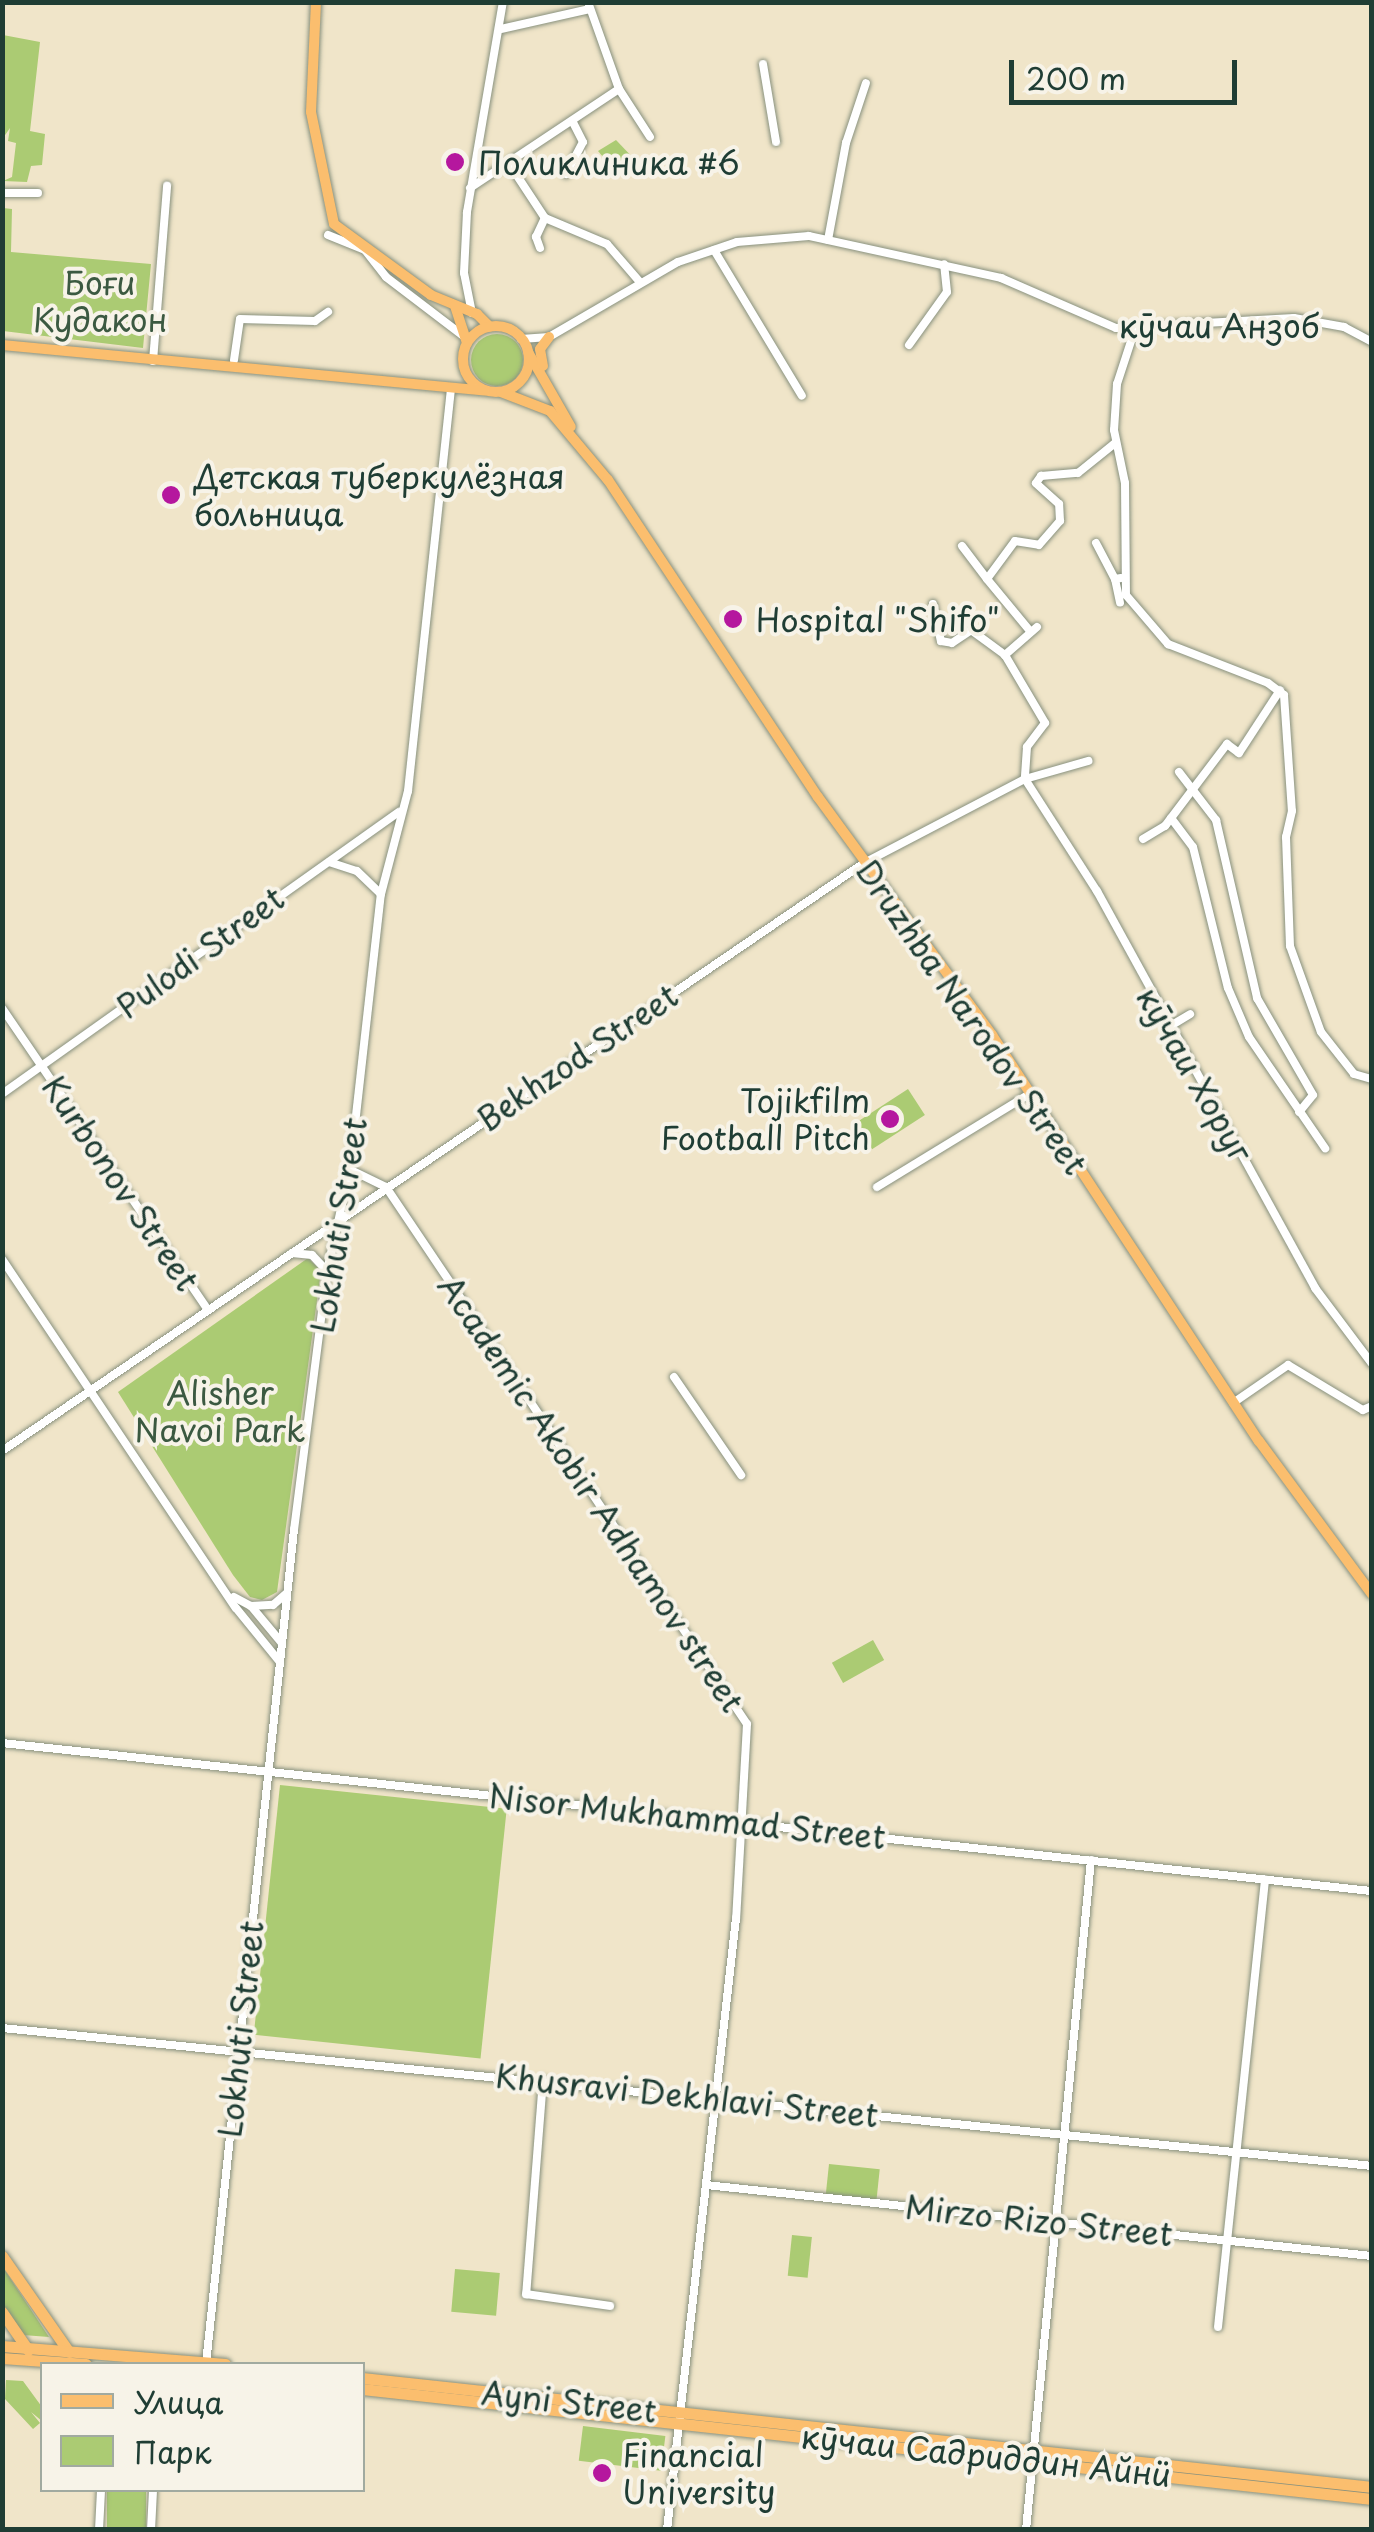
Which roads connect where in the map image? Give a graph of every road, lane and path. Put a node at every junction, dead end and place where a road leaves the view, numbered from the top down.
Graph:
1 (316, 2) edge
2 (502, 2) edge
3 (563, 2) edge
4 (589, 6) edge
5 (568, 15) junction
6 (501, 30) junction
7 (763, 64) dead end
8 (866, 83) dead end
9 (619, 89) junction
10 (573, 122) junction
11 (650, 137) dead end
12 (776, 142) dead end
13 (510, 166) junction
14 (566, 174) dead end
15 (167, 186) dead end
16 (470, 188) junction
17 (2, 193) edge
18 (38, 193) dead end
19 (545, 218) junction
20 (328, 235) dead end
21 (828, 240) junction
22 (540, 248) dead end
23 (714, 250) junction
24 (944, 264) junction
25 (639, 281) junction
26 (451, 305) junction
27 (328, 312) dead end
28 (472, 312) junction
29 (490, 327) junction
30 (1135, 330) junction
31 (549, 337) junction
32 (522, 339) junction
33 (466, 340) junction
34 (1372, 342) edge
35 (2, 344) edge
36 (909, 345) dead end
37 (528, 352) junction
38 (234, 360) dead end
39 (153, 362) junction
40 (463, 362) junction
41 (546, 374) junction
42 (451, 388) junction
43 (486, 391) junction
44 (501, 392) junction
45 (802, 396) dead end
46 (575, 437) junction
47 (1115, 443) junction
48 (1096, 543) dead end
49 (962, 546) dead end
50 (1118, 578) junction
51 (987, 579) junction
52 (1120, 602) dead end
53 (933, 604) dead end
54 (1005, 655) junction
55 (1280, 690) junction
56 (1088, 761) dead end
57 (1179, 772) dead end
58 (1025, 780) junction
59 (1190, 786) junction
60 (400, 812) junction
61 (1171, 818) junction
62 (1143, 839) dead end
63 (329, 862) junction
64 (864, 862) junction
65 (381, 894) junction
66 (2, 1008) edge
67 (1190, 1014) dead end
68 (1167, 1028) junction
69 (42, 1068) junction
70 (1372, 1080) edge
71 (1031, 1092) junction
72 (2, 1094) edge
73 (1299, 1112) junction
74 (1325, 1148) dead end
75 (350, 1169) junction
76 (386, 1187) junction
77 (876, 1187) dead end
78 (342, 1221) junction
79 (292, 1253) junction
80 (2, 1259) edge
81 (327, 1271) junction
82 (207, 1309) junction
83 (1372, 1364) edge
84 (674, 1377) dead end
85 (92, 1388) junction
86 (1233, 1403) junction
87 (1372, 1406) edge
88 (2, 1451) edge
89 (741, 1475) dead end
90 (287, 1593) junction
91 (1372, 1594) edge
92 (234, 1597) junction
93 (251, 1606) junction
94 (281, 1642) junction
95 (279, 1661) junction
96 (2, 1743) edge
97 (268, 1772) junction
98 (742, 1824) junction
99 (1091, 1860) junction
100 (1265, 1879) junction
101 (1372, 1891) edge
102 (2, 2028) edge
103 (238, 2052) junction
104 (543, 2080) junction
105 (715, 2097) junction
106 (1064, 2133) junction
107 (1236, 2151) junction
108 (1372, 2166) edge
109 (706, 2186) junction
110 (1056, 2221) junction
111 (1227, 2241) junction
112 (2, 2256) edge
113 (1372, 2256) edge
114 (610, 2306) dead end
115 (2, 2312) edge
116 (1218, 2328) dead end
117 (2, 2346) edge
118 (27, 2348) junction
119 (69, 2352) junction
120 (2, 2358) edge
121 (166, 2362) edge
122 (206, 2362) edge
123 (39, 2366) edge
124 (365, 2378) edge
125 (365, 2388) edge
126 (678, 2418) junction
127 (1033, 2454) junction
128 (1372, 2487) edge
129 (100, 2492) edge
130 (153, 2492) edge
131 (1372, 2500) edge
132 (99, 2530) edge
133 (150, 2530) edge
134 (667, 2530) edge
135 (1026, 2530) edge

1 - 26 main road
2 - 6 street
3 - 5 street
4 - 5 street
4 - 9 street
5 - 6 street
6 - 16 street
7 - 12 street
8 - 21 street
9 - 10 street
9 - 11 street
10 - 13 street
10 - 14 street
13 - 16 street
13 - 19 street
15 - 39 street
16 - 28 street
17 - 18 street
19 - 22 street
19 - 25 street
20 - 33 street
21 - 23 street, кӯчаи Анзоб
21 - 24 street, кӯчаи Анзоб
23 - 25 street, кӯчаи Анзоб
23 - 45 street
24 - 30 street, кӯчаи Анзоб
24 - 36 street
25 - 31 street, кӯчаи Анзоб
26 - 28 main road
26 - 33 main road
27 - 38 street
28 - 29 main road
29 - 32 main road
29 - 33 main road
30 - 34 street, кӯчаи Анзоб
30 - 47 street
31 - 32 street
31 - 41 main road
32 - 37 main road
33 - 40 main road
35 - 39 main road
37 - 41 main road
37 - 44 main road
39 - 42 main road
40 - 42 main road
40 - 43 main road
41 - 46 main road
42 - 43 main road
42 - 60 street, Lokhuti Street
43 - 44 main road
44 - 46 main road
46 - 64 main road, Druzhba Narodov Street
47 - 50 street
47 - 51 street
48 - 50 street
49 - 51 street
50 - 52 street
50 - 55 street
51 - 54 street
53 - 54 street
54 - 58 street
55 - 59 street
55 - 70 street
56 - 58 street, Bekhzod Street
57 - 59 street
58 - 64 street, Bekhzod Street
58 - 68 street, кӯчаи Хоруг
59 - 61 street
59 - 73 street
60 - 63 street, Pulodi Street
60 - 65 street, Lokhuti Street
61 - 62 street
61 - 73 street
63 - 65 street
63 - 69 street, Pulodi Street
64 - 71 main road, Druzhba Narodov Street
64 - 76 street, Bekhzod Street
65 - 75 street, Lokhuti Street
66 - 69 street, Kurbonov Street
67 - 68 street
68 - 83 street, кӯчаи Хоруг
69 - 72 street, Pulodi Street
69 - 82 street, Kurbonov Street
71 - 77 street
71 - 86 main road, Druzhba Narodov Street
73 - 74 street
75 - 76 street
75 - 78 street, Lokhuti Street
76 - 78 street, Bekhzod Street
76 - 98 street, Academic Akobir Adhamov street
78 - 79 street, Bekhzod Street
78 - 81 street, Lokhuti Street
79 - 81 street
79 - 82 street, Bekhzod Street
80 - 85 street
81 - 90 street, Lokhuti Street
82 - 85 street, Bekhzod Street
84 - 89 street
85 - 88 street, Bekhzod Street
85 - 92 street
86 - 87 street
86 - 91 main road, Druzhba Narodov Street
90 - 93 street
90 - 94 street, Lokhuti Street
92 - 93 street
92 - 95 street
93 - 94 street
94 - 95 street, Lokhuti Street
95 - 97 street, Lokhuti Street
96 - 97 street, Nisor Mukhammad Street
97 - 98 street, Nisor Mukhammad Street
97 - 103 street, Lokhuti Street
98 - 99 street, Nisor Mukhammad Street
98 - 105 street, Academic Akobir Adhamov street
99 - 100 street, Nisor Mukhammad Street
99 - 106 street
100 - 101 street, Nisor Mukhammad Street
100 - 107 street
102 - 103 street, Khusravi Dekhlavi Street
103 - 104 street, Khusravi Dekhlavi Street
103 - 122 street, Lokhuti Street
104 - 105 street, Khusravi Dekhlavi Street
104 - 114 street
105 - 106 street, Khusravi Dekhlavi Street
105 - 109 street, Academic Akobir Adhamov street
106 - 107 street, Khusravi Dekhlavi Street
106 - 110 street
107 - 108 street, Khusravi Dekhlavi Street
107 - 111 street
109 - 110 street, Mirzo Rizo Street
109 - 126 street, Academic Akobir Adhamov street
110 - 111 street, Mirzo Rizo Street
110 - 127 street
111 - 113 street, Mirzo Rizo Street
111 - 116 street
112 - 119 highway
115 - 118 highway
117 - 118 highway
118 - 119 highway
118 - 123 highway
119 - 121 highway
120 - 123 highway
124 - 126 highway, Ayni Street
125 - 126 highway, кӯчаи Садриддин Айнӣ
126 - 127 highway, кӯчаи Садриддин Айнӣ
126 - 134 street, Academic Akobir Adhamov street
127 - 128 highway
127 - 131 highway, кӯчаи Садриддин Айнӣ
127 - 135 street
129 - 132 street
130 - 133 street

